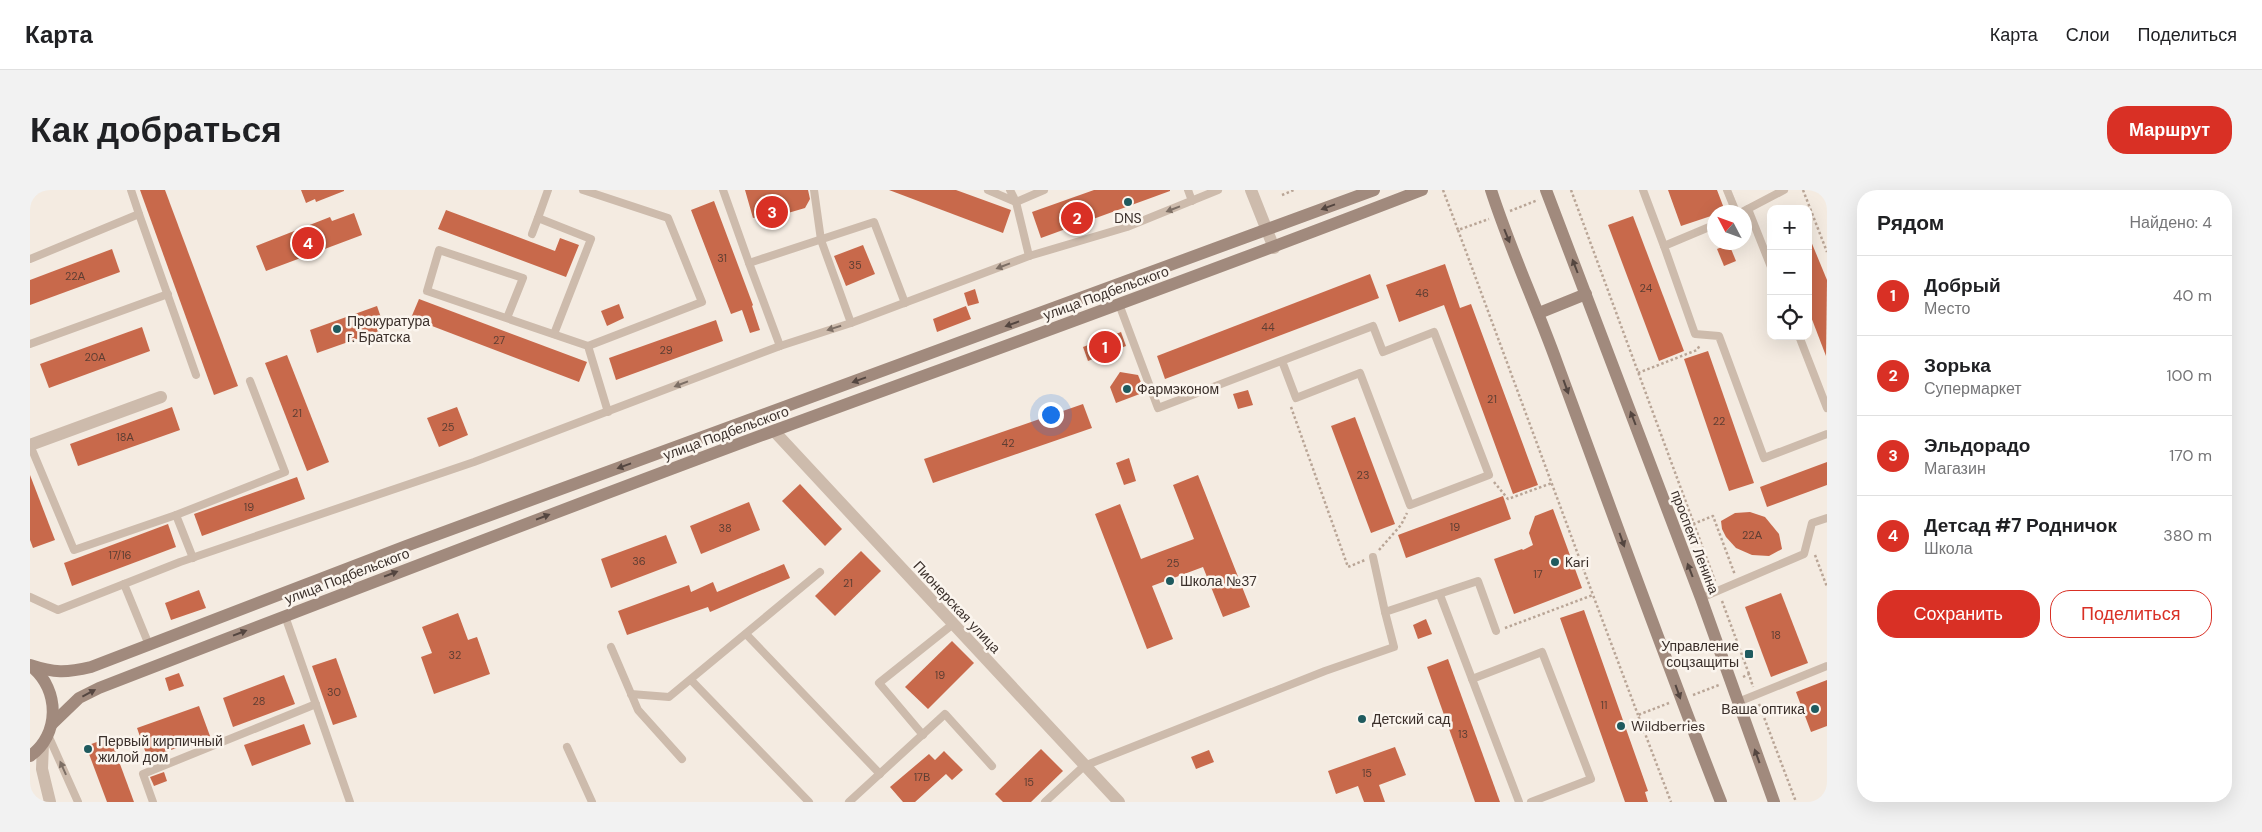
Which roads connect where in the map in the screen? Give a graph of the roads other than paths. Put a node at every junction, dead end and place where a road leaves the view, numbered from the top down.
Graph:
1 (131, 190) edge
2 (548, 190) edge
3 (584, 190) edge
4 (723, 190) edge
5 (814, 190) edge
6 (988, 190) edge
7 (1010, 190) edge
8 (1044, 190) edge
9 (1188, 190) edge
10 (1218, 190) edge
11 (1251, 190) edge
12 (1374, 190) edge
13 (1422, 190) edge
14 (1491, 190) edge
15 (1643, 190) edge
16 (1728, 190) edge
17 (1784, 190) edge
18 (1547, 193) edge
19 (1192, 201) junction
20 (1016, 202) junction
21 (1733, 205) edge
22 (1752, 207) edge
23 (139, 214) junction
24 (538, 218) junction
25 (1752, 226) edge
26 (1707, 228) edge
27 (1267, 230) junction
28 (532, 234) dead end
29 (821, 240) junction
30 (1664, 246) junction
31 (1274, 248) junction
32 (1030, 256) junction
33 (1767, 258) edge
34 (30, 259) edge
35 (749, 263) junction
36 (168, 294) junction
37 (1586, 294) junction
38 (905, 303) junction
39 (1119, 304) junction
40 (1539, 313) junction
41 (507, 318) dead end
42 (851, 322) junction
43 (554, 334) junction
44 (1800, 340) edge
45 (30, 344) edge
46 (588, 346) junction
47 (780, 346) junction
48 (1282, 361) junction
49 (196, 375) dead end
50 (250, 381) dead end
51 (161, 397) dead end
52 (1827, 408) edge
53 (608, 412) junction
54 (774, 431) junction
55 (1827, 434) edge
56 (30, 445) edge
57 (648, 458) junction
58 (654, 476) junction
59 (176, 515) junction
60 (1827, 518) edge
61 (1373, 557) road end
62 (193, 558) junction
63 (820, 572) dead end
64 (124, 584) junction
65 (1440, 595) junction
66 (30, 597) edge
67 (1701, 598) junction
68 (1385, 612) junction
69 (285, 616) junction
70 (952, 624) junction
71 (1496, 631) road end
72 (746, 634) junction
73 (149, 645) junction
74 (611, 647) dead end
75 (30, 665) edge
76 (1827, 666) edge
77 (1472, 679) junction
78 (691, 680) junction
79 (631, 694) junction
80 (1738, 702) junction
81 (316, 704) junction
82 (48, 734) junction
83 (923, 735) junction
84 (567, 747) dead end
85 (30, 756) edge
86 (682, 759) dead end
87 (992, 766) dead end
88 (1084, 766) junction
89 (880, 774) junction
90 (1051, 800) edge
91 (50, 802) edge
92 (78, 802) edge
93 (153, 802) edge
94 (350, 802) edge
95 (592, 802) edge
96 (809, 802) edge
97 (849, 802) edge
98 (1119, 802) edge
99 (1520, 802) edge
100 (1530, 802) edge
101 (1721, 802) edge
102 (1774, 802) edge

1 - 23 lane
2 - 24 lane
3 - 46 lane
4 - 35 lane
5 - 29 lane
6 - 20 lane
7 - 20 lane
8 - 20 lane
9 - 19 lane
10 - 19 lane
11 - 27 street
12 -> 27 main road, улица Подбельского
13 - 31 main road, улица Подбельского
14 -> 40 main road
15 - 30 lane
16 - 21 lane
17 - 22 lane
37 -> 18 main road, проспект Ленина
19 -> 32 lane
20 - 32 lane
23 - 34 lane
23 - 36 lane
24 - 28 lane
24 - 43 lane
25 - 33 lane
26 - 30 lane
27 - 31 street
27 -> 57 main road, улица Подбельского
29 - 35 lane
29 - 38 lane
29 - 42 lane
30 - 55 lane
31 - 39 main road, улица Подбельского
32 -> 38 lane
35 - 47 lane
36 - 45 lane
36 - 49 lane
37 - 40 main road
67 -> 37 main road, проспект Ленина
38 - 42 lane
39 - 48 lane
39 - 54 main road, улица Подбельского
40 -> 101 main road
41 - 43 lane
42 -> 47 lane
43 - 46 lane
44 - 52 lane
46 - 53 lane
47 -> 53 lane
48 - 48 lane
50 - 59 lane
51 - 56 street
53 - 62 lane
54 - 58 main road, улица Подбельского
54 - 70 street, Пионерская улица
56 - 59 lane
57 - 58 main road
57 -> 73 main road, улица Подбельского
69 -> 58 main road, улица Подбельского
59 - 62 lane
60 - 67 lane
61 - 68 lane
62 - 64 lane
63 - 72 lane
64 - 66 lane
64 - 73 lane
65 - 68 lane
65 - 71 lane
65 - 77 lane
67 - 80 main road, проспект Ленина
68 - 88 lane
69 - 81 lane
82 -> 69 main road, улица Подбельского
70 - 83 lane
70 - 88 street, Пионерская улица
72 - 78 lane
72 - 89 lane
73 - 75 main road, улица Подбельского
74 - 79 lane
75 - 82 main road
76 - 80 lane
77 - 99 lane
77 - 100 lane
78 - 79 lane
78 - 96 lane
79 - 86 lane
102 -> 80 main road, проспект Ленина
81 - 93 lane
81 - 94 lane
82 - 85 main road, улица Подбельского
82 - 91 street
92 -> 82 lane
83 - 87 lane
83 - 89 lane
84 - 95 lane
88 - 90 lane
88 - 98 street, Пионерская улица
89 - 97 lane

